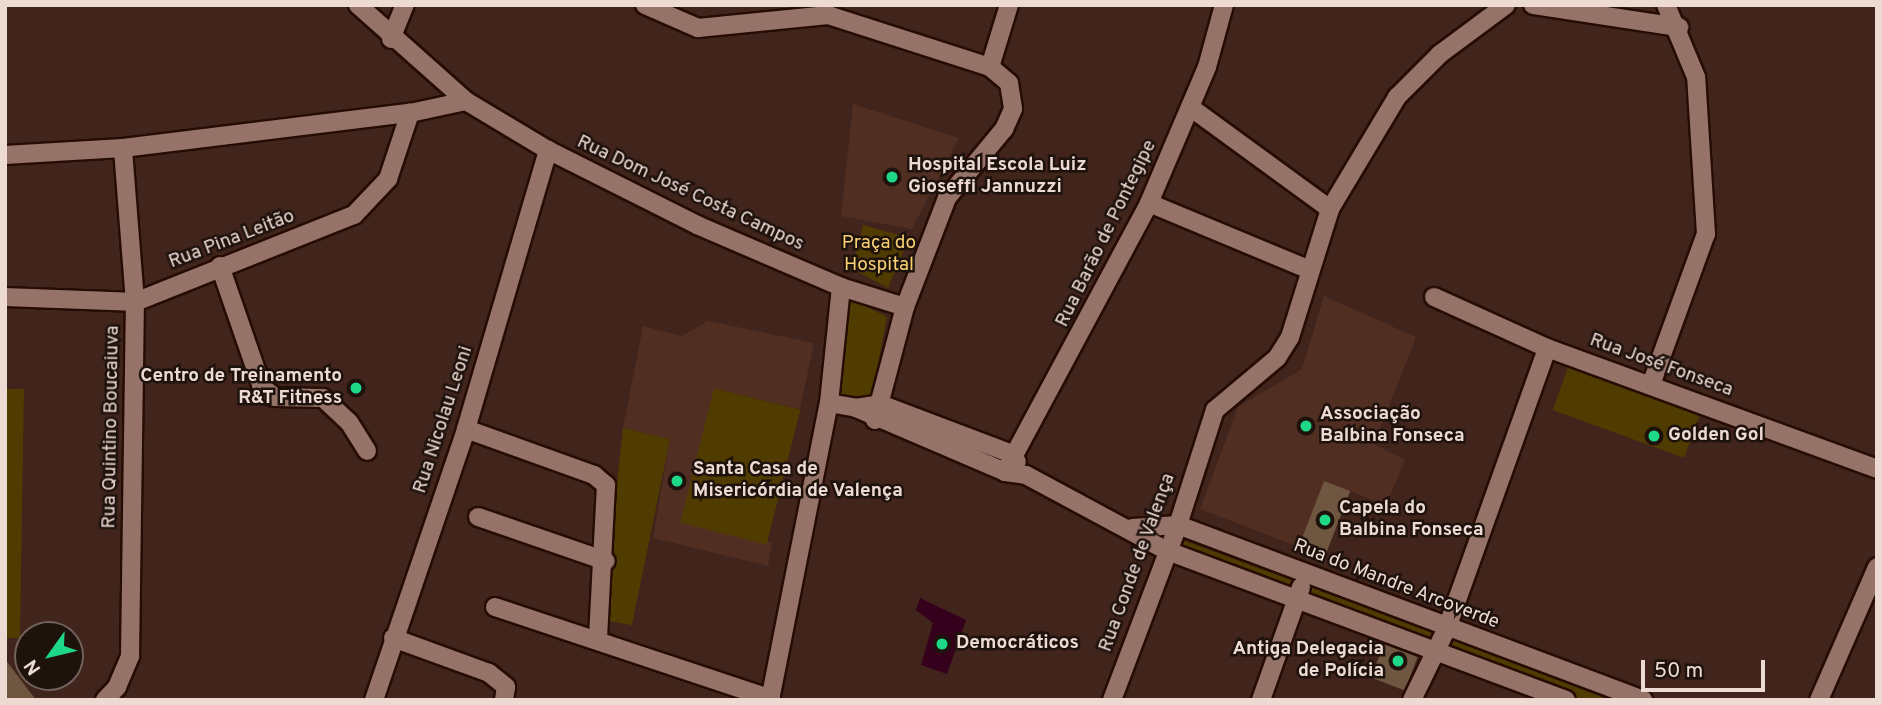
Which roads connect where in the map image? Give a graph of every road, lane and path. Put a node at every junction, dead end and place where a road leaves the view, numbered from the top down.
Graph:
1 (358, 5) edge
2 (405, 5) edge
3 (645, 5) edge
4 (1009, 5) edge
5 (1224, 5) edge
6 (1506, 5) edge
7 (1533, 5) edge
8 (1665, 5) edge
9 (1679, 27) junction
10 (391, 39) junction
11 (990, 67) junction
12 (466, 101) junction
13 (1190, 107) junction
14 (410, 113) junction
15 (122, 148) junction
16 (548, 150) junction
17 (5, 155) edge
18 (1149, 203) junction
19 (1330, 209) junction
20 (220, 266) junction
21 (1310, 270) junction
22 (841, 287) junction
23 (5, 297) edge
24 (1434, 297) dead end
25 (135, 302) junction
26 (905, 307) junction
27 (1547, 348) junction
28 (1652, 382) junction
29 (829, 403) junction
30 (877, 412) junction
31 (466, 429) junction
32 (367, 451) dead end
33 (1012, 454) junction
34 (1877, 469) edge
35 (1005, 472) junction
36 (1026, 475) junction
37 (478, 517) dead end
38 (1178, 525) junction
39 (1132, 528) junction
40 (1165, 550) junction
41 (606, 561) junction
42 (1877, 567) edge
43 (1306, 574) junction
44 (1297, 598) junction
45 (495, 607) dead end
46 (1447, 628) junction
47 (393, 638) junction
48 (598, 640) junction
49 (1436, 647) junction
50 (770, 699) edge
51 (105, 700) edge
52 (374, 700) edge
53 (505, 700) edge
54 (1112, 700) edge
55 (1261, 700) edge
56 (1412, 700) edge
57 (1566, 700) edge
58 (1643, 700) edge
59 (1819, 700) edge

1 - 10 street, Rua Dom José Costa Campos
2 - 10 street
3 - 11 street
4 - 11 street
5 - 13 street, Rua Barão de Pontegipe
6 - 19 street, Rua Conde de Valença
7 - 9 street
8 - 9 street
9 - 28 street
10 - 12 street, Rua Dom José Costa Campos
11 - 26 street
12 - 14 street
12 - 16 street, Rua Dom José Costa Campos
13 - 18 street, Rua Barão de Pontegipe
13 - 19 street
14 - 15 street
14 - 20 street, Rua Pina Leitão
15 - 17 street
15 - 25 street, Rua Quintino Boucaiuva
16 - 22 street, Rua Dom José Costa Campos
16 - 31 street, Rua Nicolau Leoni
18 - 21 street
18 - 33 street, Rua Barão de Pontegipe
19 - 21 street, Rua Conde de Valença
20 - 25 street, Rua Pina Leitão
20 - 32 street
21 - 38 street, Rua Conde de Valença
22 - 26 street, Rua Dom José Costa Campos
22 - 29 street
23 - 25 street, Rua Pina Leitão
24 - 27 street, Rua José Fonseca
25 - 51 street, Rua Quintino Boucaiuva
26 - 30 street
27 - 28 street, Rua José Fonseca
27 - 46 street
28 - 34 street, Rua José Fonseca
29 - 30 street
29 - 50 street
30 - 33 street
30 - 35 street
31 - 41 street
31 - 47 street, Rua Nicolau Leoni
33 - 35 street, Rua Barão de Pontegipe
33 - 36 street
35 - 36 street
36 - 39 street
37 - 41 street
38 - 39 street, Rua do Mandre Arcoverde
38 - 40 street, Rua Conde de Valença
38 - 43 street, Rua do Mandre Arcoverde
39 - 40 street
40 - 44 street
40 - 54 street, Rua Conde de Valença
41 - 48 street
42 - 59 street
43 - 44 street
43 - 46 street, Rua do Mandre Arcoverde
44 - 49 street
44 - 55 street
45 - 48 street
46 - 49 street
46 - 58 street, Rua do Mandre Arcoverde
47 - 52 street, Rua Nicolau Leoni
47 - 53 street
48 - 50 street
49 - 56 street
49 - 57 street

